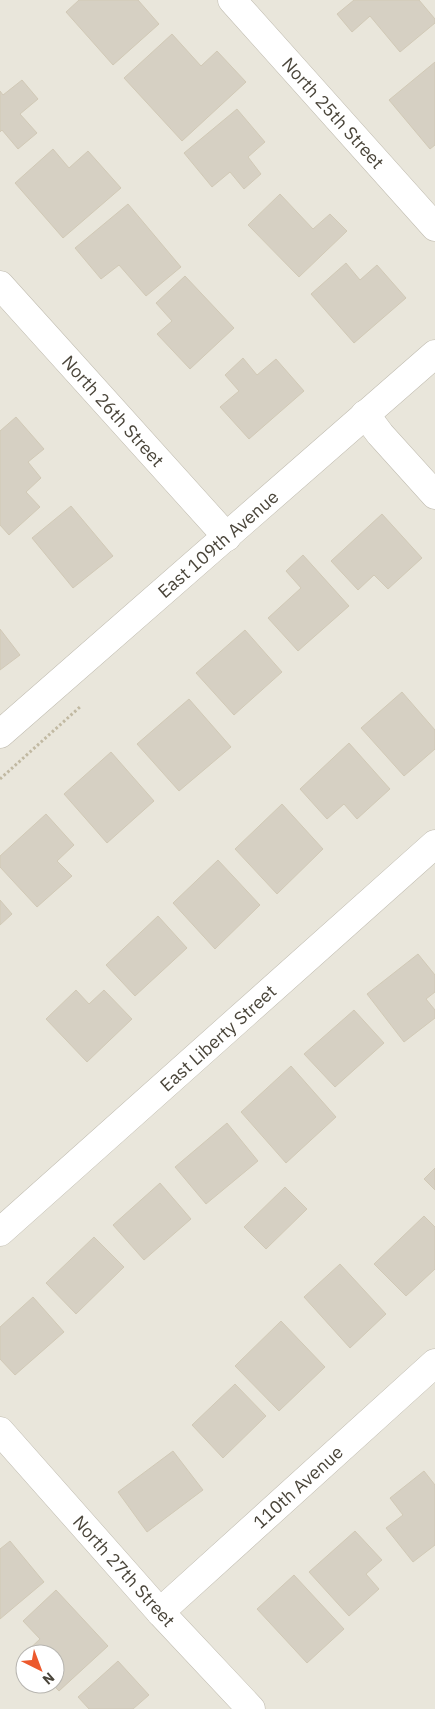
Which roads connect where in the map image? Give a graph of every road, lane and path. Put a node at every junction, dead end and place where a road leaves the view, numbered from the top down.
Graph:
1 (232, 0) edge
2 (435, 226) edge
3 (0, 285) edge
4 (435, 354) edge
5 (365, 414) junction
6 (435, 494) edge
7 (227, 537) junction
8 (0, 734) edge
9 (435, 844) edge
10 (0, 1232) edge
11 (435, 1362) edge
12 (0, 1431) edge
13 (160, 1612) junction
14 (251, 1709) edge

1 - 2 street, North 25th Street
3 - 7 street, North 26th Street
4 - 5 street, East 109th Avenue
5 - 6 street
5 - 7 street, East 109th Avenue
7 - 8 street, East 109th Avenue
9 - 10 street, East Liberty Street
11 - 13 street, 110th Avenue
12 - 13 street, North 27th Street
13 - 14 street, North 27th Street

